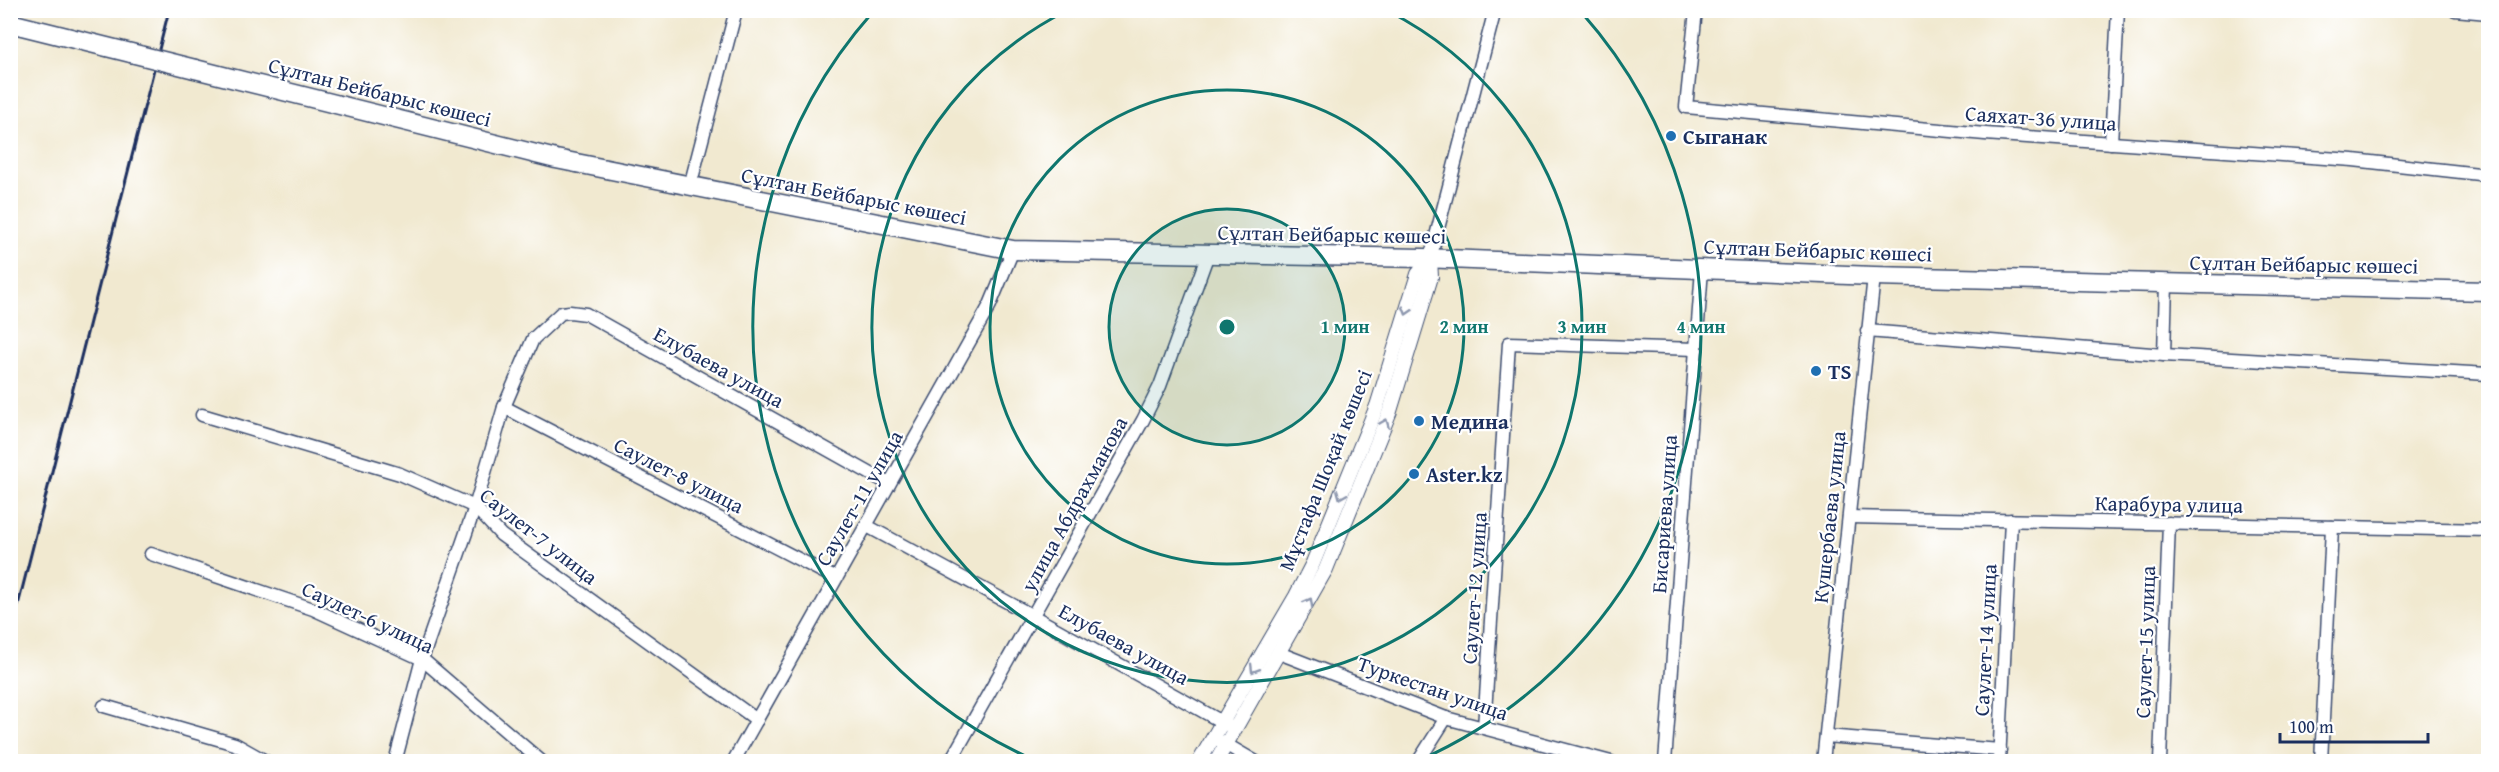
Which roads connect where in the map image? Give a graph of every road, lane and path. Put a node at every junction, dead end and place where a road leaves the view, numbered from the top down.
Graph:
1 (736, 10) edge
2 (1495, 10) edge
3 (1696, 10) edge
4 (2118, 10) edge
5 (2455, 10) edge
6 (2488, 13) edge
7 (10, 23) edge
8 (2111, 143) junction
9 (2488, 175) edge
10 (690, 186) junction
11 (1013, 250) junction
12 (1208, 254) junction
13 (1430, 259) junction
14 (1702, 269) junction
15 (1874, 276) junction
16 (2166, 283) junction
17 (2488, 291) edge
18 (1867, 331) junction
19 (1696, 349) junction
20 (2164, 355) junction
21 (2488, 374) edge
22 (504, 407) junction
23 (202, 415) dead end
24 (889, 484) junction
25 (475, 507) junction
26 (1849, 517) junction
27 (2011, 520) junction
28 (2169, 524) junction
29 (867, 526) junction
30 (2332, 527) junction
31 (2488, 530) edge
32 (151, 554) dead end
33 (835, 578) junction
34 (1033, 616) junction
35 (1279, 653) junction
36 (422, 659) junction
37 (104, 706) dead end
38 (1446, 718) junction
39 (757, 720) junction
40 (1228, 726) junction
41 (1484, 728) junction
42 (1826, 736) junction
43 (1220, 741) junction
44 (2000, 756) edge
45 (267, 762) edge
46 (395, 762) edge
47 (542, 762) edge
48 (733, 762) edge
49 (950, 762) edge
50 (1199, 762) edge
51 (1216, 762) edge
52 (1256, 762) edge
53 (1418, 762) edge
54 (1611, 762) edge
55 (1665, 762) edge
56 (1823, 762) edge
57 (2160, 762) edge
58 (2321, 762) edge

1 - 10 street
2 - 13 street
3 - 8 street, Саяхат-36 улица
4 - 8 street
5 - 6 street
7 - 10 main road, Сұлтан Бейбарыс көшесі, bridge
8 - 9 street, Саяхат-36 улица
10 - 11 main road, Сұлтан Бейбарыс көшесі
11 - 12 main road, Сұлтан Бейбарыс көшесі
11 - 24 street, Саулет-11 улица
12 - 13 main road, Сұлтан Бейбарыс көшесі
12 - 34 street, улица Абдрахманова
13 - 14 main road, Сұлтан Бейбарыс көшесі
35 -> 13 street, Мұстафа Шоқай көшесі
13 -> 40 street, Мұстафа Шоқай көшесі
14 - 15 main road, Сұлтан Бейбарыс көшесі
14 - 19 street, Бисариева улица
15 - 16 main road, Сұлтан Бейбарыс көшесі
15 - 18 street, Кушербаева улица
16 - 17 main road, Сұлтан Бейбарыс көшесі
16 - 20 street
18 - 20 street
18 - 26 street, Кушербаева улица
19 - 41 street, Саулет-12 улица
19 - 55 street, Бисариева улица
20 - 21 street
22 - 24 street, Елубаева улица
22 - 25 street
22 - 33 street, Саулет-8 улица
23 - 25 street, Саулет-7 улица
24 - 29 street, Саулет-11 улица
25 - 36 street
25 - 39 street, Саулет-7 улица
26 - 27 street, Карабура улица
26 - 42 street, Кушербаева улица
27 - 28 street, Карабура улица
27 - 44 street, Саулет-14 улица
28 - 30 street, Карабура улица
28 - 57 street, Саулет-15 улица
29 - 33 street, Саулет-11 улица
29 - 34 street, Елубаева улица
30 - 31 street, Карабура улица
30 - 58 street
32 - 36 street, Саулет-6 улица
33 - 39 street, Саулет-11 улица
34 - 40 street, Елубаева улица
34 - 49 street, улица Абдрахманова
35 - 38 street, Туркестан улица
35 - 40 street, Мұстафа Шоқай көшесі
36 - 46 street
36 - 47 street, Саулет-6 улица
37 - 45 street
38 - 41 street, Туркестан улица
38 - 53 street
39 - 48 street, Саулет-11 улица
40 - 43 street, Мұстафа Шоқай көшесі
41 - 54 street, Туркестан улица
42 - 44 street
42 - 56 street, Кушербаева улица
43 - 50 street, Мұстафа Шоқай көшесі
43 - 51 street, Мұстафа Шоқай көшесі
43 - 52 street

